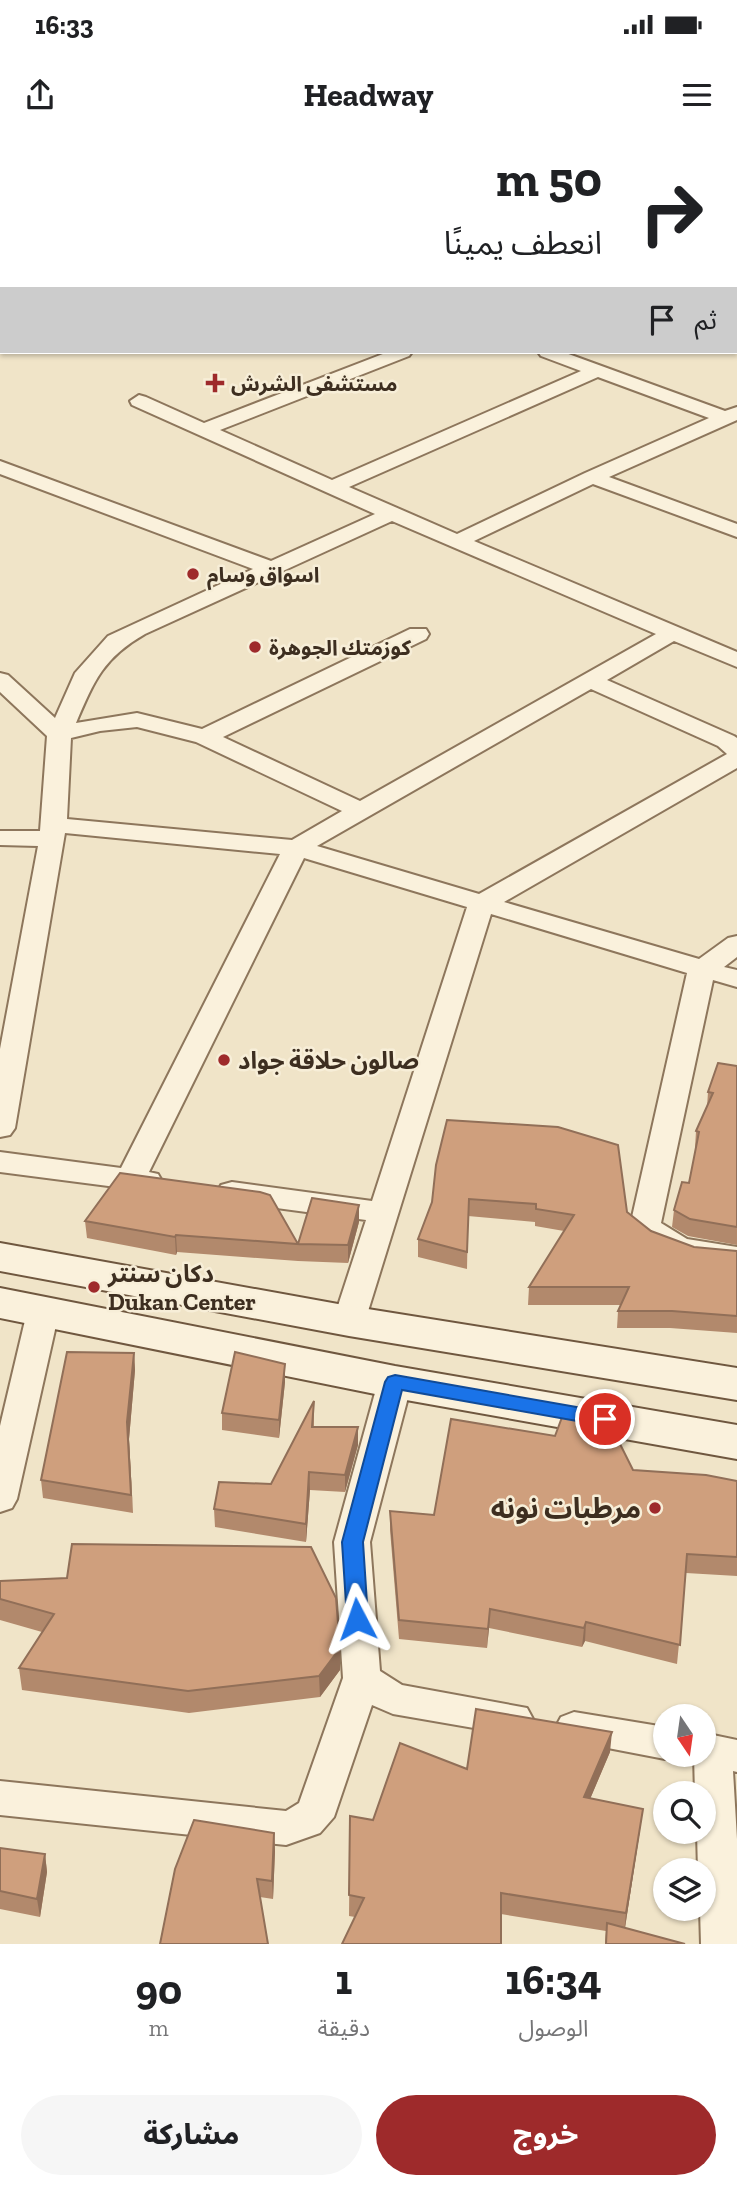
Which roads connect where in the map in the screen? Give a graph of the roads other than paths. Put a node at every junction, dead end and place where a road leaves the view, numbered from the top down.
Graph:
1 (398, 354) edge
2 (552, 354) edge
3 (596, 371) junction
4 (139, 401) dead end
5 (731, 416) edge
6 (205, 429) junction
7 (0, 467) edge
8 (592, 477) junction
9 (333, 487) junction
10 (392, 514) junction
11 (733, 526) edge
12 (457, 542) junction
13 (270, 568) junction
14 (418, 634) dead end
15 (671, 634) junction
16 (737, 660) edge
17 (0, 680) edge
18 (589, 680) junction
19 (59, 734) junction
20 (204, 737) junction
21 (737, 750) edge
22 (737, 758) edge
23 (361, 811) junction
24 (53, 832) junction
25 (0, 838) edge
26 (296, 848) junction
27 (481, 904) junction
28 (737, 944) edge
29 (701, 971) junction
30 (737, 979) edge
31 (10, 1014) edge
32 (0, 1128) edge
33 (0, 1162) edge
34 (130, 1179) junction
35 (170, 1184) edge
36 (209, 1189) edge
37 (382, 1212) junction
38 (0, 1257) edge
39 (737, 1257) edge
40 (0, 1303) edge
41 (270, 1306) junction
42 (43, 1312) junction
43 (349, 1321) junction
44 (252, 1353) junction
45 (395, 1382) junction
46 (737, 1384) edge
47 (737, 1442) edge
48 (0, 1499) edge
49 (362, 1678) junction
50 (653, 1741) edge
51 (718, 1752) edge
52 (0, 1798) edge
53 (722, 1944) edge

1 - 6 street
2 - 3 street
3 - 5 street
3 - 9 street
4 - 6 street
5 - 8 street
6 - 9 street
7 - 13 street
8 - 11 street
8 - 12 street
9 - 10 street
10 - 12 street
10 - 13 street
12 - 15 street
13 - 19 street
14 - 20 street
15 - 16 street
15 - 18 street
17 - 19 street
18 - 21 street
18 - 23 street
19 - 20 street
19 - 24 street
20 - 23 street
22 - 27 street
23 - 26 street
24 - 25 street
24 - 26 street
24 - 31 street
26 - 27 street
26 - 34 street
27 - 29 street
27 - 37 street
28 - 29 street
29 - 30 street
29 - 39 street
31 - 32 street
33 - 34 street
34 - 35 street
36 - 37 street
37 - 43 street
38 - 41 street
40 - 42 street
41 - 43 street
41 - 44 street
42 - 44 street
42 - 48 street
43 - 46 street
44 - 45 street
45 - 47 street
45 - 49 street
49 - 50 street
49 - 52 street
51 - 53 street

